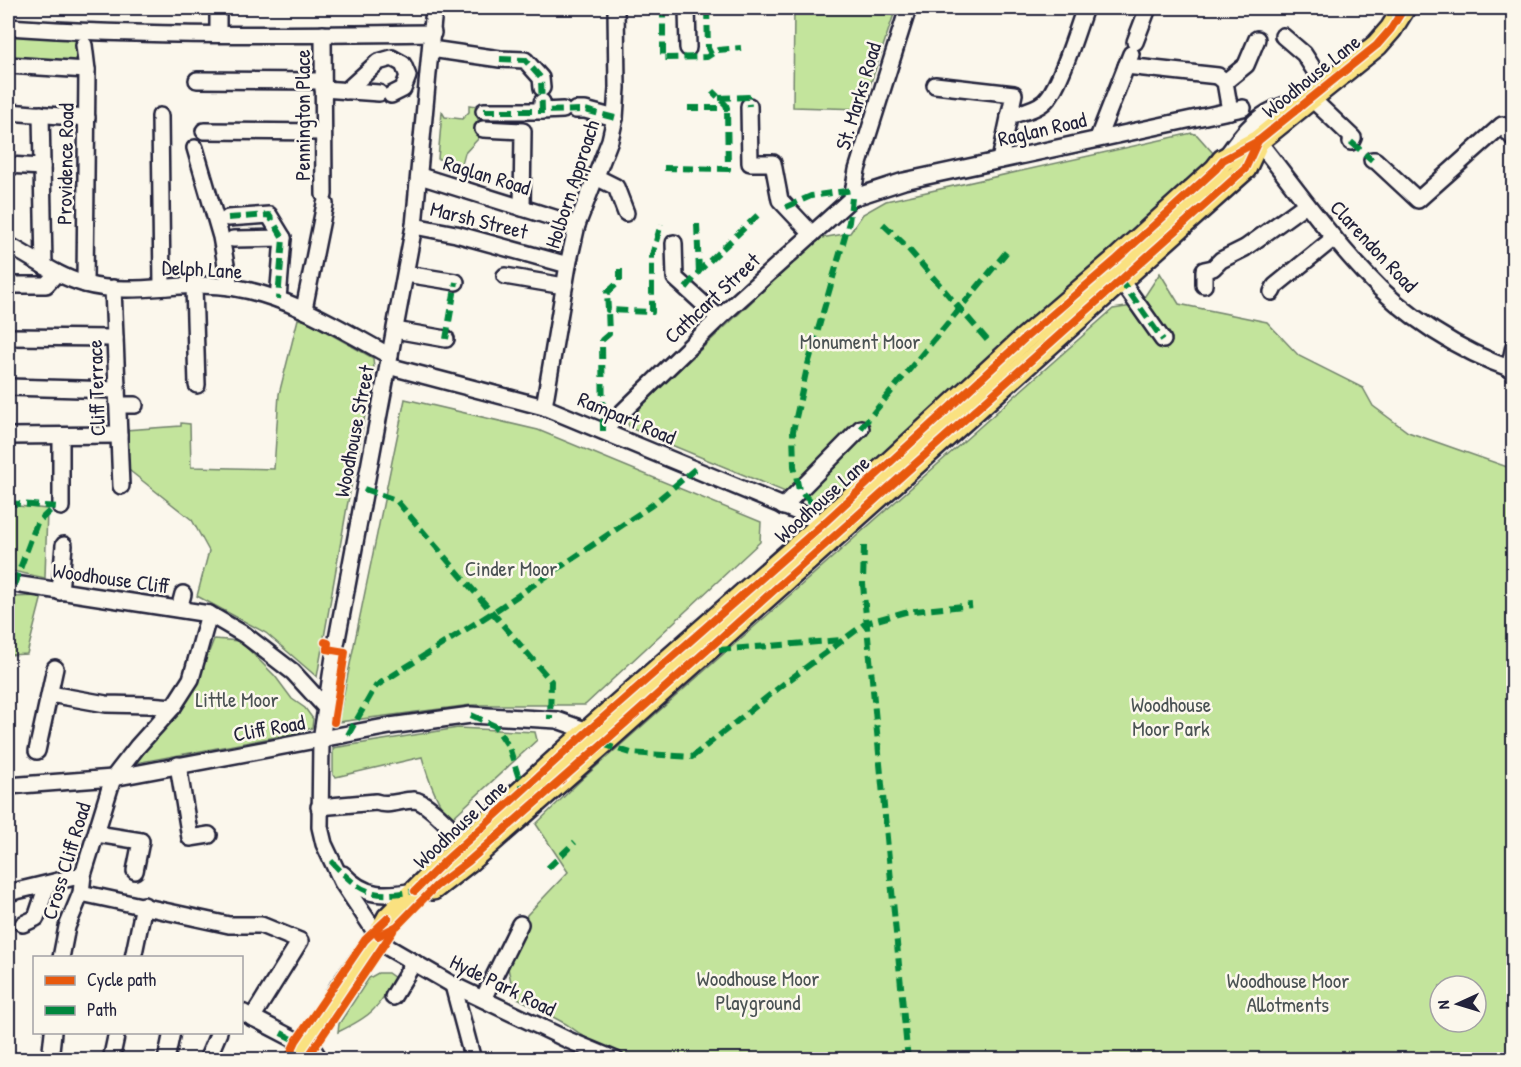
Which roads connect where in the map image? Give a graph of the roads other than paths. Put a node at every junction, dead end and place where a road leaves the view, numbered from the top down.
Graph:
1 (219, 8) edge
2 (434, 8) edge
3 (616, 8) edge
4 (687, 8) edge
5 (909, 8) edge
6 (1085, 8) edge
7 (1148, 8) edge
8 (1401, 9) edge
9 (8, 27) edge
10 (218, 33) junction
11 (433, 33) junction
12 (323, 34) junction
13 (1283, 36) dead end
14 (1257, 39) dead end
15 (84, 45) dead end
16 (688, 48) dead end
17 (431, 49) junction
18 (1131, 54) junction
19 (8, 65) edge
20 (87, 70) junction
21 (1221, 75) junction
22 (197, 80) dead end
23 (323, 85) junction
24 (935, 85) dead end
25 (346, 91) junction
26 (1318, 93) junction
27 (542, 100) junction
28 (749, 106) dead end
29 (484, 111) dead end
30 (8, 112) edge
31 (41, 114) junction
32 (160, 116) dead end
33 (1010, 116) junction
34 (87, 118) junction
35 (615, 118) junction
36 (483, 129) dead end
37 (204, 131) dead end
38 (323, 132) junction
39 (1098, 138) junction
40 (1514, 139) edge
41 (1258, 141) junction
42 (1351, 142) dead end
43 (195, 148) dead end
44 (1000, 160) junction
45 (1223, 160) junction
46 (1372, 160) dead end
47 (8, 165) edge
48 (42, 167) junction
49 (420, 176) junction
50 (596, 177) junction
51 (852, 198) junction
52 (1306, 204) junction
53 (522, 208) junction
54 (626, 213) dead end
55 (228, 218) dead end
56 (577, 225) junction
57 (414, 226) junction
58 (812, 234) junction
59 (283, 238) junction
60 (1334, 238) junction
61 (233, 239) dead end
62 (674, 243) dead end
63 (8, 245) edge
64 (568, 265) junction
65 (50, 270) junction
66 (406, 273) junction
67 (505, 276) dead end
68 (1120, 279) junction
69 (456, 282) dead end
70 (85, 284) junction
71 (8, 285) edge
72 (1204, 285) dead end
73 (162, 286) junction
74 (194, 286) junction
75 (564, 286) junction
76 (230, 287) junction
77 (113, 288) junction
78 (1272, 292) dead end
79 (278, 299) junction
80 (304, 309) junction
81 (719, 318) junction
82 (395, 330) junction
83 (8, 337) edge
84 (115, 338) junction
85 (446, 339) dead end
86 (1163, 340) dead end
87 (1514, 346) edge
88 (389, 361) junction
89 (1511, 370) edge
90 (197, 385) dead end
91 (8, 387) edge
92 (117, 390) junction
93 (118, 405) junction
94 (135, 405) dead end
95 (544, 407) junction
96 (861, 428) dead end
97 (603, 431) junction
98 (119, 435) junction
99 (8, 436) edge
100 (61, 437) junction
101 (121, 486) dead end
102 (61, 507) dead end
103 (783, 507) junction
104 (823, 524) junction
105 (844, 529) junction
106 (64, 545) dead end
107 (8, 583) edge
108 (60, 592) junction
109 (183, 594) dead end
110 (179, 609) junction
111 (209, 614) junction
112 (55, 668) dead end
113 (50, 694) junction
114 (173, 707) junction
115 (326, 708) junction
116 (595, 737) junction
117 (321, 740) junction
118 (37, 751) dead end
119 (178, 765) junction
120 (113, 778) junction
121 (8, 786) edge
122 (319, 807) junction
123 (97, 834) junction
124 (209, 835) dead end
125 (466, 843) junction
126 (331, 861) junction
127 (135, 870) dead end
128 (83, 875) junction
129 (47, 885) junction
130 (415, 891) junction
131 (8, 893) edge
132 (81, 893) junction
133 (144, 905) junction
134 (23, 924) dead end
135 (520, 924) dead end
136 (378, 936) junction
137 (61, 956) edge
138 (133, 956) edge
139 (414, 962) junction
140 (453, 985) junction
141 (393, 997) dead end
142 (483, 999) junction
143 (247, 1015) edge
144 (53, 1034) edge
145 (117, 1034) edge
146 (172, 1034) edge
147 (218, 1034) edge
148 (308, 1055) edge
149 (50, 1059) edge
150 (111, 1059) edge
151 (166, 1059) edge
152 (207, 1059) edge
153 (473, 1059) edge
154 (616, 1059) edge

1 - 10 street
2 - 11 street, Woodhouse Street
3 - 35 street, Holborn Approach
4 - 16 street
5 - 51 street, St. Marks Road
6 - 33 street
7 - 18 street
8 - 26 highway, Woodhouse Lane
9 - 10 street
10 - 12 street
11 - 12 street
11 - 17 street, Woodhouse Street
12 - 23 street, Pennington Place
13 - 26 street
14 - 21 street
15 - 20 street, Providence Road
17 - 27 street
17 - 49 street, Woodhouse Street
18 - 21 street
18 - 39 street
19 - 20 street
20 - 34 street, Providence Road
21 - 39 street, Raglan Road
22 - 23 street
23 - 25 street
23 - 38 street, Pennington Place
24 - 33 street
25 - 25 street
26 - 41 highway, Woodhouse Lane
26 - 42 street
26 - 45 street
27 - 29 street
27 - 35 street
28 - 58 street
30 - 31 street
31 - 34 street
31 - 48 street
32 - 73 street
33 - 44 street
34 - 70 street, Providence Road
35 - 50 street, Holborn Approach
36 - 53 street
37 - 38 street
38 - 80 street, Pennington Place
39 - 44 street, Raglan Road
40 - 46 street
41 - 45 highway, Woodhouse Lane
41 - 52 street, Clarendon Road
41 - 68 highway, Woodhouse Lane
43 - 76 street
44 - 51 street, Raglan Road
45 - 104 highway, Woodhouse Lane
47 - 48 street
48 - 65 street
49 - 53 street, Raglan Road
49 - 57 street, Woodhouse Street
50 - 54 street
50 - 56 street, Holborn Approach
51 - 58 street, Cathcart Street
52 - 60 street, Clarendon Road
52 - 72 street
53 - 56 street, Raglan Road
55 - 59 street
56 - 64 street, Holborn Approach
57 - 64 street, Marsh Street
57 - 66 street, Woodhouse Street
58 - 81 street, Cathcart Street
59 - 61 street
59 - 79 street
60 - 78 street
60 - 89 street, Clarendon Road
62 - 81 street
63 - 65 street, Delph Lane
64 - 75 street, Holborn Approach
65 - 70 street, Delph Lane
65 - 71 street
66 - 69 street
66 - 82 street, Woodhouse Street
67 - 75 street
68 - 86 street
68 - 105 highway, Woodhouse Lane
70 - 77 street, Delph Lane
73 - 74 street, Delph Lane
73 - 77 street, Delph Lane
74 - 76 street, Delph Lane
74 - 90 street
75 - 95 street, Holborn Approach
76 - 79 street, Delph Lane
77 - 84 street, Cliff Terrace
79 - 80 street, Delph Lane
80 - 88 street, Delph Lane
81 - 97 street, Cathcart Street
82 - 85 street
82 - 88 street, Woodhouse Street
83 - 84 street
84 - 92 street, Cliff Terrace
87 - 89 street
88 - 95 street, Rampart Road
88 - 115 street, Woodhouse Street
91 - 92 street
92 - 93 street, Cliff Terrace
93 - 94 street
93 - 98 street, Cliff Terrace
95 - 97 street, Rampart Road
96 - 103 street
97 - 103 street, Rampart Road
98 - 100 street
98 - 101 street, Cliff Terrace
99 - 100 street
100 - 102 street
103 - 104 street, Rampart Road
104 - 105 street, Rampart Road
104 - 116 highway, Woodhouse Lane
105 - 116 highway, Woodhouse Lane
106 - 108 street
107 - 108 street, Woodhouse Cliff
108 - 110 street, Woodhouse Cliff
109 - 110 street
110 - 111 street, Woodhouse Cliff
111 - 114 street
111 - 115 street, Woodhouse Cliff
112 - 113 street
113 - 114 street
113 - 118 street
114 - 120 street
115 - 117 street, Woodhouse Street
116 - 117 street, Cliff Road
116 - 125 highway, Woodhouse Lane
116 - 136 highway, Woodhouse Lane
117 - 119 street, Cliff Road
117 - 122 street, Woodhouse Street
119 - 120 street, Cliff Road
119 - 124 street
120 - 121 street, Cliff Road
120 - 123 street, Cross Cliff Road
122 - 125 street
122 - 126 street, Woodhouse Street
123 - 127 street
123 - 128 street, Cross Cliff Road
125 - 130 highway, Woodhouse Lane
126 - 130 street, Woodhouse Street
126 - 136 street, Woodhouse Street
128 - 129 street
128 - 132 street, Cross Cliff Road
129 - 131 street
129 - 134 street
130 - 136 highway, Woodhouse Lane
132 - 133 street
132 - 137 street, Cross Cliff Road
133 - 138 street
133 - 143 street
135 - 142 street
136 - 139 street, Hyde Park Road
136 - 148 highway
139 - 140 street, Hyde Park Road
139 - 141 street
140 - 142 street, Hyde Park Road
140 - 153 street
142 - 154 street, Hyde Park Road
143 - 148 street
144 - 149 street
145 - 150 street
146 - 151 street
147 - 152 street

